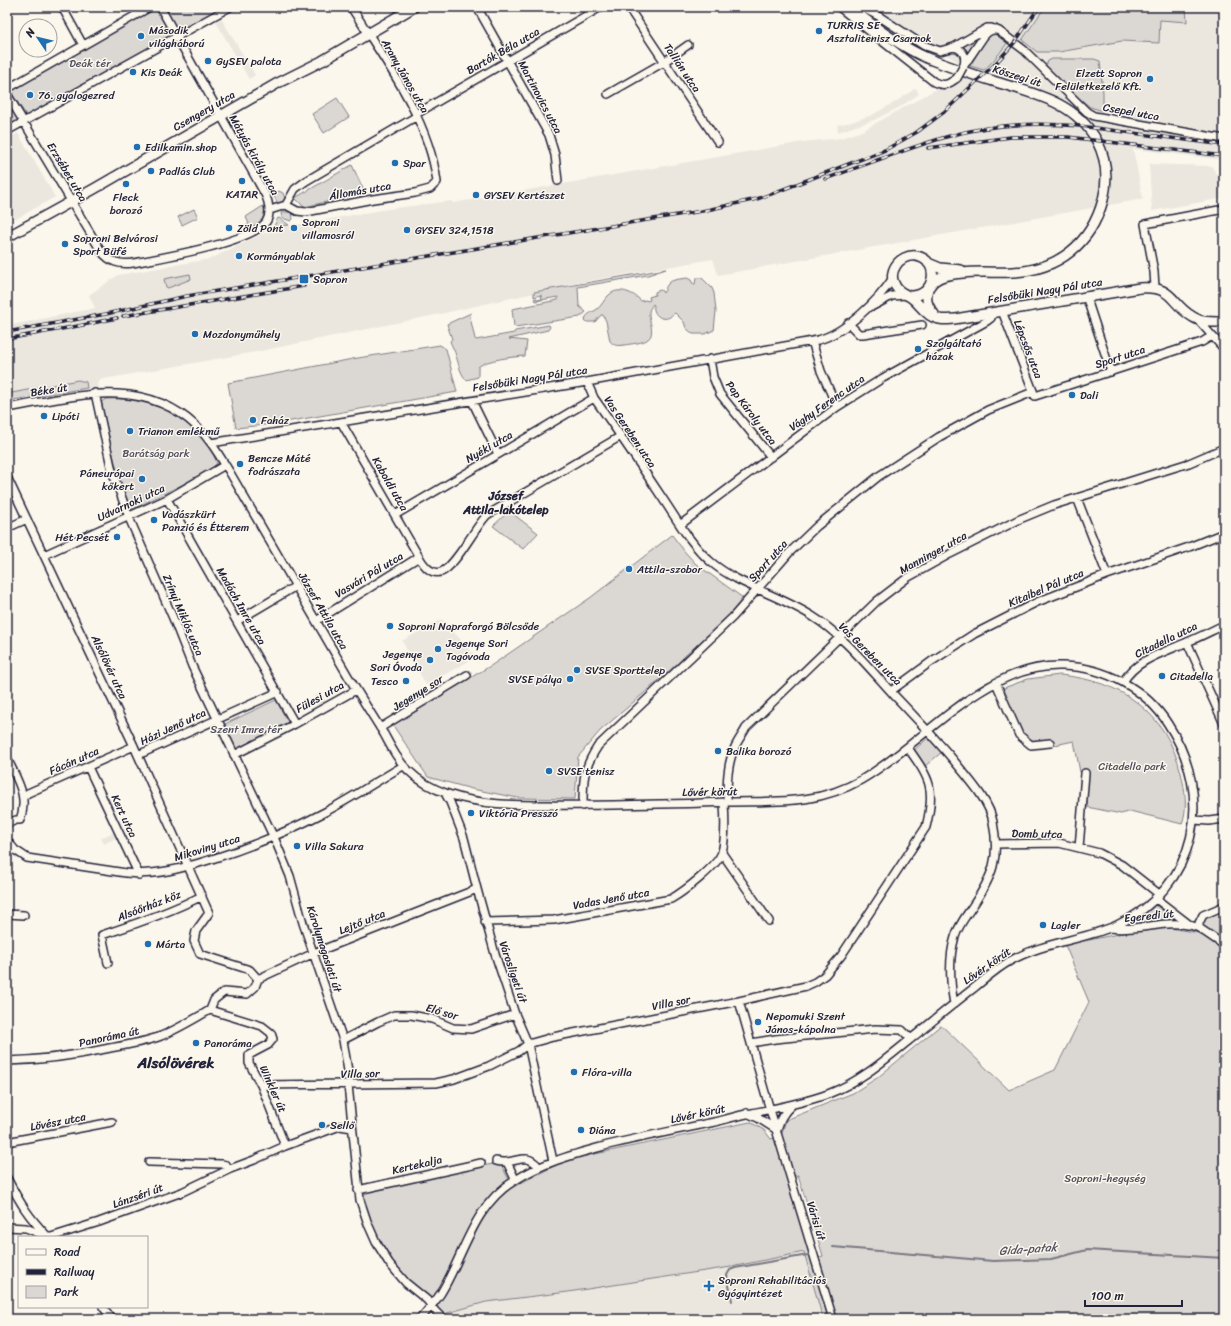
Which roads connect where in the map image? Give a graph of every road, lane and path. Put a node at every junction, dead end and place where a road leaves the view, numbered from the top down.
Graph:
1 (62, 7) edge
2 (150, 7) edge
3 (160, 7) edge
4 (230, 7) edge
5 (351, 7) edge
6 (414, 7) edge
7 (477, 7) edge
8 (600, 7) edge
9 (628, 7) edge
10 (839, 7) edge
11 (849, 7) edge
12 (861, 7) edge
13 (995, 29) junction
14 (368, 33) junction
15 (176, 37) junction
16 (83, 45) junction
17 (688, 45) dead end
18 (954, 47) junction
19 (508, 60) junction
20 (664, 62) junction
21 (963, 67) junction
22 (7, 89) edge
23 (7, 94) edge
24 (608, 94) dead end
25 (417, 115) junction
26 (220, 116) junction
27 (23, 121) junction
28 (7, 130) edge
29 (1224, 138) edge
30 (718, 142) dead end
31 (558, 181) dead end
32 (437, 182) joint
33 (72, 201) junction
34 (286, 205) junction
35 (1224, 209) edge
36 (270, 210) junction
37 (7, 237) edge
38 (928, 263) junction
39 (971, 272) junction
40 (893, 278) junction
41 (929, 287) junction
42 (1155, 288) junction
43 (908, 295) junction
44 (1086, 296) junction
45 (864, 311) junction
46 (997, 311) junction
47 (939, 320) junction
48 (1198, 320) junction
49 (1224, 322) edge
50 (848, 323) junction
51 (922, 325) dead end
52 (1212, 336) junction
53 (812, 341) junction
54 (1224, 349) edge
55 (710, 359) junction
56 (1111, 372) junction
57 (587, 382) junction
58 (95, 393) junction
59 (1034, 394) junction
60 (594, 398) junction
61 (472, 401) junction
62 (837, 407) junction
63 (7, 408) edge
64 (341, 422) junction
65 (621, 436) junction
66 (211, 443) junction
67 (1224, 448) edge
68 (498, 454) junction
69 (771, 457) junction
70 (225, 466) junction
71 (7, 477) edge
72 (1077, 498) junction
73 (167, 499) junction
74 (395, 515) junction
75 (128, 516) junction
76 (27, 519) junction
77 (680, 525) junction
78 (7, 528) edge
79 (1224, 533) edge
80 (44, 555) junction
81 (419, 557) junction
82 (1107, 575) junction
83 (296, 586) junction
84 (757, 588) junction
85 (316, 621) junction
86 (237, 622) junction
87 (1224, 625) edge
88 (840, 638) junction
89 (1187, 642) junction
90 (467, 675) dead end
91 (1123, 682) junction
92 (996, 683) junction
93 (356, 690) junction
94 (278, 692) junction
95 (891, 692) junction
96 (217, 719) junction
97 (295, 724) junction
98 (1224, 724) edge
99 (380, 728) junction
100 (928, 731) junction
101 (1050, 743) dead end
102 (134, 746) junction
103 (908, 748) junction
104 (138, 755) junction
105 (234, 755) junction
106 (7, 758) edge
107 (403, 766) junction
108 (88, 767) junction
109 (1085, 773) dead end
110 (445, 793) junction
111 (23, 797) junction
112 (726, 802) junction
113 (583, 806) junction
114 (1224, 819) edge
115 (1194, 820) junction
116 (7, 824) edge
117 (273, 837) junction
118 (7, 840) edge
119 (997, 844) junction
120 (1079, 848) junction
121 (722, 853) junction
122 (189, 867) junction
123 (139, 874) junction
124 (477, 889) junction
125 (202, 896) junction
126 (1157, 896) junction
127 (1224, 906) edge
128 (7, 914) edge
129 (24, 915) dead end
130 (769, 921) dead end
131 (485, 922) junction
132 (1190, 925) junction
133 (1110, 928) junction
134 (1199, 928) junction
135 (1224, 945) edge
136 (314, 953) junction
137 (108, 963) dead end
138 (258, 979) junction
139 (739, 1001) junction
140 (954, 1004) junction
141 (210, 1010) junction
142 (515, 1014) junction
143 (911, 1038) junction
144 (343, 1040) junction
145 (750, 1043) junction
146 (528, 1044) junction
147 (7, 1060) edge
148 (348, 1071) dead end
149 (261, 1085) junction
150 (348, 1085) junction
151 (793, 1104) junction
152 (770, 1110) junction
153 (746, 1113) junction
154 (112, 1122) dead end
155 (352, 1128) junction
156 (777, 1130) junction
157 (7, 1142) edge
158 (285, 1146) junction
159 (496, 1161) dead end
160 (553, 1161) junction
161 (149, 1162) dead end
162 (507, 1162) junction
163 (481, 1163) dead end
164 (539, 1167) junction
165 (230, 1169) junction
166 (7, 1178) edge
167 (515, 1179) junction
168 (358, 1190) junction
169 (7, 1227) edge
170 (45, 1236) edge
171 (46, 1236) edge
172 (54, 1236) edge
173 (104, 1308) edge
174 (433, 1309) junction
175 (112, 1319) edge
176 (420, 1319) edge
177 (443, 1319) edge
178 (833, 1319) edge

1 - 16 street
2 - 16 street
3 - 15 street, Mátyás király utca
4 - 15 street
5 - 14 street, Arany János utca
6 - 14 main road, Csengery utca
7 - 19 street, Martinovics utca
8 - 19 street, Bartók Béla utca
9 - 20 street, Tallián utca
10 - 21 street, bridge
11 - 39 main road, Kőszegi út
12 - 18 street
13 - 18 street
13 - 21 street
13 - 29 street, Csepel utca
14 - 25 street, Arany János utca
14 - 26 main road, Csengery utca
15 - 26 street, Mátyás király utca
15 - 27 street
16 - 22 street
17 - 20 street
18 - 21 street
19 - 25 street, Bartók Béla utca
19 - 31 street, Martinovics utca
20 - 24 street
20 - 30 street, Tallián utca
23 - 27 street, Erzsébet utca
25 - 32 street, Arany János utca
25 - 34 street, Bartók Béla utca
26 - 33 main road, Csengery utca
26 - 36 street, Mátyás király utca
27 - 28 street
27 - 33 street, Erzsébet utca
32 - 34 street, Állomás utca
33 - 36 street, Erzsébet utca
33 - 37 main road, Csengery utca
34 - 36 street
35 - 42 street
38 - 39 main road, Kőszegi út
38 - 40 main road
38 - 41 main road
39 - 41 main road, Kőszegi út
40 - 43 main road
40 - 45 street
41 - 43 main road
41 - 47 main road
42 - 44 main road, Felsőbüki Nagy Pál utca
42 - 48 main road
43 - 45 street
43 - 47 main road
44 - 46 main road, Felsőbüki Nagy Pál utca
44 - 56 street
45 - 50 street, Felsőbüki Nagy Pál utca
46 - 47 main road, Felsőbüki Nagy Pál utca
46 - 59 street, Lépcsős utca
46 - 62 street, Vághy Ferenc utca
48 - 49 main road
48 - 52 street
50 - 51 street
50 - 53 street, Felsőbüki Nagy Pál utca
52 - 54 street
52 - 56 street, Sport utca
53 - 55 street, Felsőbüki Nagy Pál utca
53 - 62 street
55 - 57 street, Felsőbüki Nagy Pál utca
55 - 69 street, Pap Károly utca
56 - 59 street, Sport utca
57 - 60 street, Vas Gereben utca
57 - 61 street, Felsőbüki Nagy Pál utca
58 - 63 street, Béke út
58 - 66 street
58 - 75 street, Zrínyi Miklós utca
59 - 84 street, Sport utca
60 - 65 street, Vas Gereben utca
60 - 68 street, Nyéki utca
61 - 64 street, Felsőbüki Nagy Pál utca
61 - 68 street
62 - 69 street, Vághy Ferenc utca
64 - 66 street, Felsőbüki Nagy Pál utca
64 - 74 street, Kaboldi utca
65 - 77 street, Vas Gereben utca
65 - 81 street, Vasvári Pál utca
66 - 70 street
67 - 72 street, Manninger utca
68 - 74 street, Nyéki utca
69 - 77 street, Vághy Ferenc utca
70 - 73 street, Udvarnoki utca
70 - 83 street, József Attila utca
71 - 76 street, Alsólövér utca
72 - 82 street
72 - 88 street, Manninger utca
73 - 75 street, Udvarnoki utca
73 - 86 street, Madách Imre utca
74 - 81 street, Kaboldi utca
75 - 80 street, Udvarnoki utca
75 - 96 street, Zrínyi Miklós utca
76 - 78 street
76 - 80 street, Alsólövér utca
77 - 84 street, Vas Gereben utca
79 - 82 street, Kitaibel Pál utca
80 - 102 street, Alsólövér utca
81 - 85 street, Vasvári Pál utca
82 - 95 street, Kitaibel Pál utca
83 - 85 street, József Attila utca
83 - 86 street
84 - 88 street, Vas Gereben utca
84 - 113 street, Sport utca
85 - 93 street, József Attila utca
86 - 94 street, Madách Imre utca
87 - 89 street, Citadella utca
88 - 95 street, Vas Gereben utca
88 - 112 street, Manninger utca
89 - 91 street, Citadella utca
89 - 98 street
90 - 99 street, Jegenye sor
91 - 92 street, Lővér körút
91 - 115 street, Lővér körút
92 - 100 street, Lővér körút
92 - 101 street
93 - 97 street, Fülesi utca
93 - 99 street, József Attila utca
94 - 96 street
94 - 97 street, Madách Imre utca
95 - 100 street, Vas Gereben utca
96 - 104 street, Házi Jenő utca
96 - 105 street, Zrínyi Miklós utca
97 - 105 street
99 - 107 street, József Attila utca
100 - 103 street, Lővér körút
100 - 119 street, Vas Gereben utca
102 - 104 street, Alsólövér utca
102 - 108 street, Fácán utca
103 - 112 street, Lővér körút
103 - 139 street, Villa sor
104 - 122 street, Alsólövér utca
105 - 117 street, Zrínyi Miklós utca
106 - 111 street
107 - 110 street, Lővér körút
107 - 117 street, Mikoviny utca
108 - 111 street, Fácán utca
108 - 123 street, Kert utca
109 - 120 street
110 - 113 street, Lővér körút
110 - 124 street, Városligeti út
111 - 116 street
112 - 113 street, Lővér körút
112 - 121 street
114 - 115 street
115 - 126 street, Lővér körút
117 - 122 street, Mikoviny utca
117 - 136 street, Károlymagaslati út
118 - 123 street, Mikoviny utca
119 - 120 street, Domb utca
119 - 140 street, Vas Gereben utca
120 - 126 street, Domb utca
121 - 130 street
121 - 131 street, Vadas Jenő utca
122 - 123 street, Mikoviny utca
122 - 125 street
124 - 131 street, Városligeti út
124 - 136 street, Lejtő utca
125 - 137 street, Alsóőrház köz
125 - 138 street
126 - 132 street, Egeredi út
126 - 133 street, Lővér körút
127 - 134 street
128 - 129 street
131 - 142 street, Városligeti út
132 - 133 street, Egeredi út
132 - 134 street, Egeredi út
133 - 140 street, Lővér körút
134 - 135 street, Egeredi út
136 - 138 street, Lejtő utca
136 - 144 street, Károlymagaslati út
138 - 141 street
139 - 145 street, Várisi út
139 - 146 street, Villa sor
140 - 143 street, Lővér körút
141 - 147 street, Panoráma út
141 - 149 street, Winkler út
142 - 144 street, Elő sor
142 - 146 street, Városligeti út
143 - 145 street
143 - 151 street, Lővér körút
144 - 148 street, Károlymagaslati út
145 - 152 street, Várisi út
146 - 150 street, Villa sor
146 - 160 street, Városligeti út
149 - 150 street, Villa sor
149 - 158 street, Winkler út
150 - 155 street
151 - 152 street, Lővér körút
151 - 156 street
152 - 153 street, Lővér körút
152 - 156 street, Várisi út
153 - 156 street
153 - 160 street, Lővér körút
154 - 157 street, Lövész utca
155 - 158 street, Lánzséri út
155 - 168 street
156 - 178 street, Várisi út
158 - 165 street, Lánzséri út
159 - 162 street
160 - 164 street, Lővér körút
161 - 165 street
162 - 164 street
162 - 167 street
163 - 168 street, Kertekalja
164 - 167 street, Lővér körút
165 - 172 street, Lánzséri út
166 - 171 street
167 - 174 street, Lővér körút
168 - 174 street
169 - 170 street
173 - 175 street
174 - 176 street, Lővér körút
174 - 177 street

